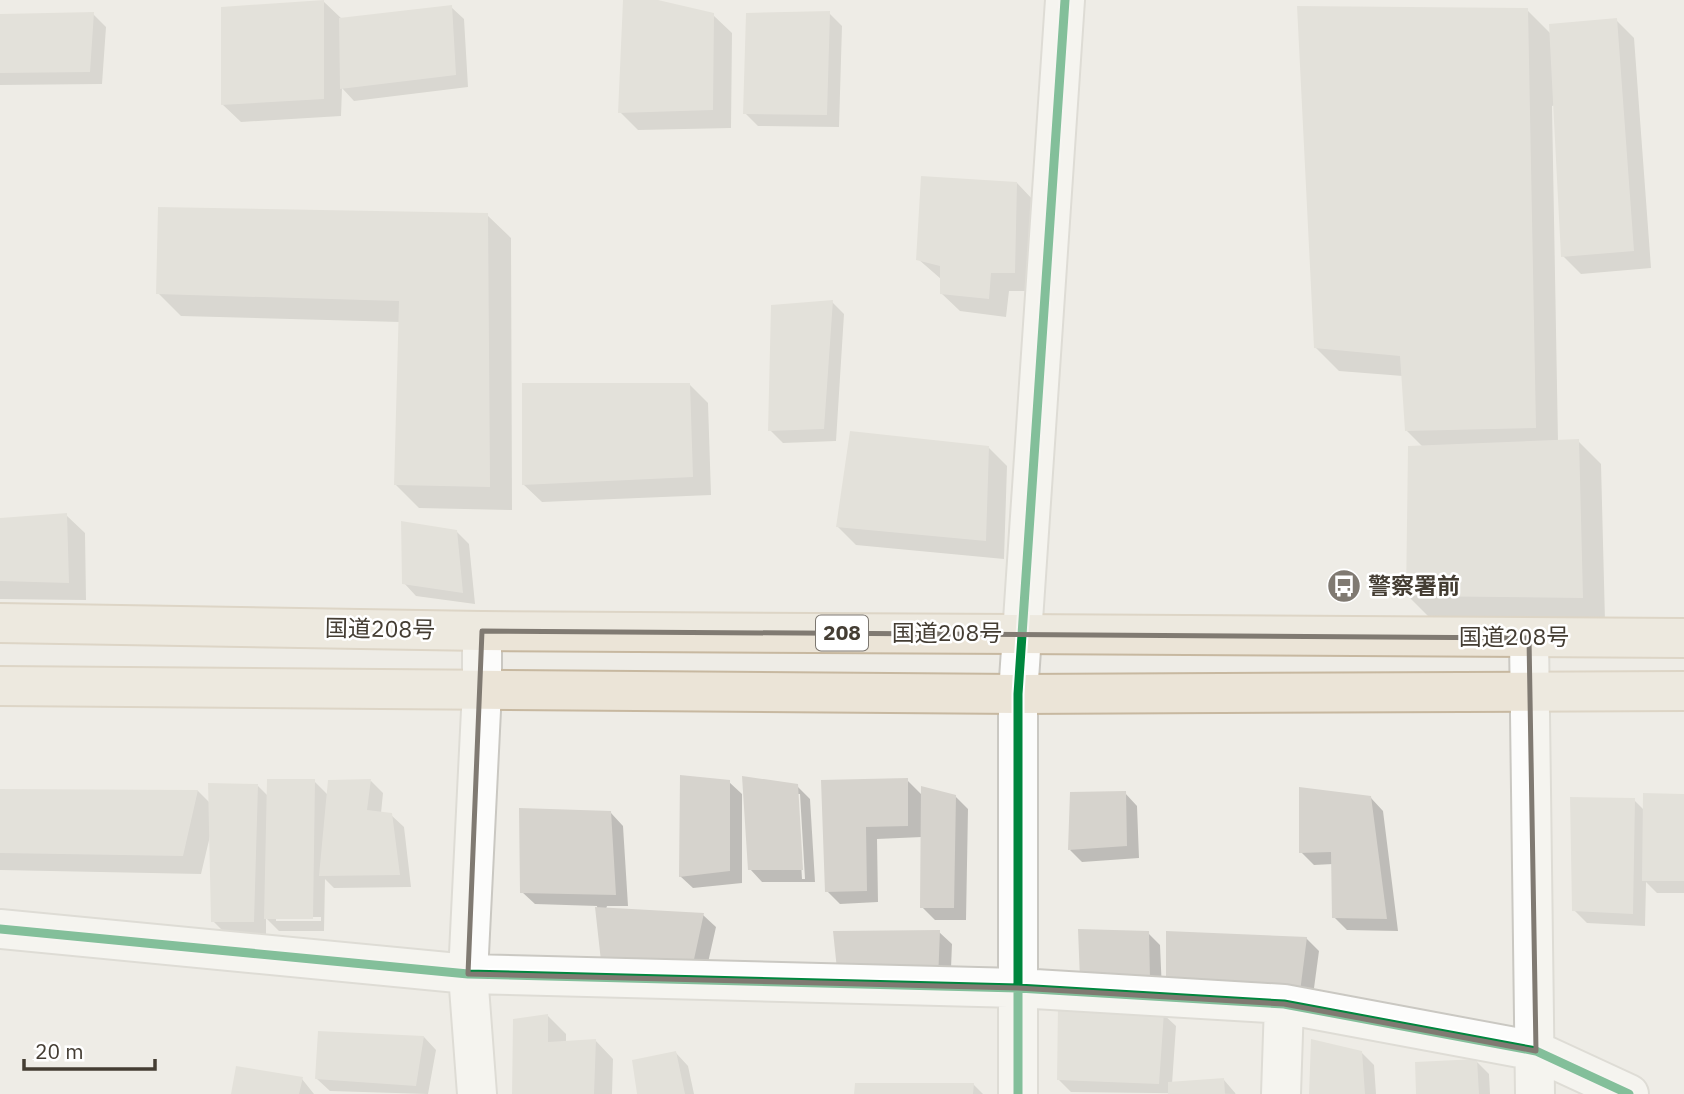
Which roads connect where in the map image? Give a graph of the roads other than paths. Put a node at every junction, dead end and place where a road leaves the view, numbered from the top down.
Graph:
1 (1065, 0) edge
2 (0, 623) edge
3 (482, 631) junction
4 (1021, 634) junction
5 (1530, 638) junction
6 (1684, 638) edge
7 (0, 686) edge
8 (482, 690) junction
9 (1684, 691) edge
10 (1532, 693) junction
11 (1018, 694) junction
12 (0, 929) edge
13 (468, 974) junction
14 (1018, 988) junction
15 (1284, 1004) junction
16 (1536, 1051) junction
17 (477, 1094) edge
18 (1018, 1094) edge
19 (1282, 1094) edge
20 (1535, 1094) edge
21 (1629, 1094) edge

1 - 4 street
2 - 3 highway, 国道208号 / 208
3 - 4 highway, 国道208号 / 208
3 - 8 street
4 - 5 highway, 国道208号 / 208
4 - 11 street
5 - 6 highway, 国道208号 / 208
5 - 10 street
7 - 8 highway
8 - 11 highway
8 - 13 street
9 - 10 highway
10 - 11 highway
10 - 16 street
11 - 14 street
12 - 13 street
13 - 14 street
13 - 17 street
14 - 15 street
14 - 18 street
15 - 16 street
15 - 19 street
16 - 20 street
16 - 21 street

